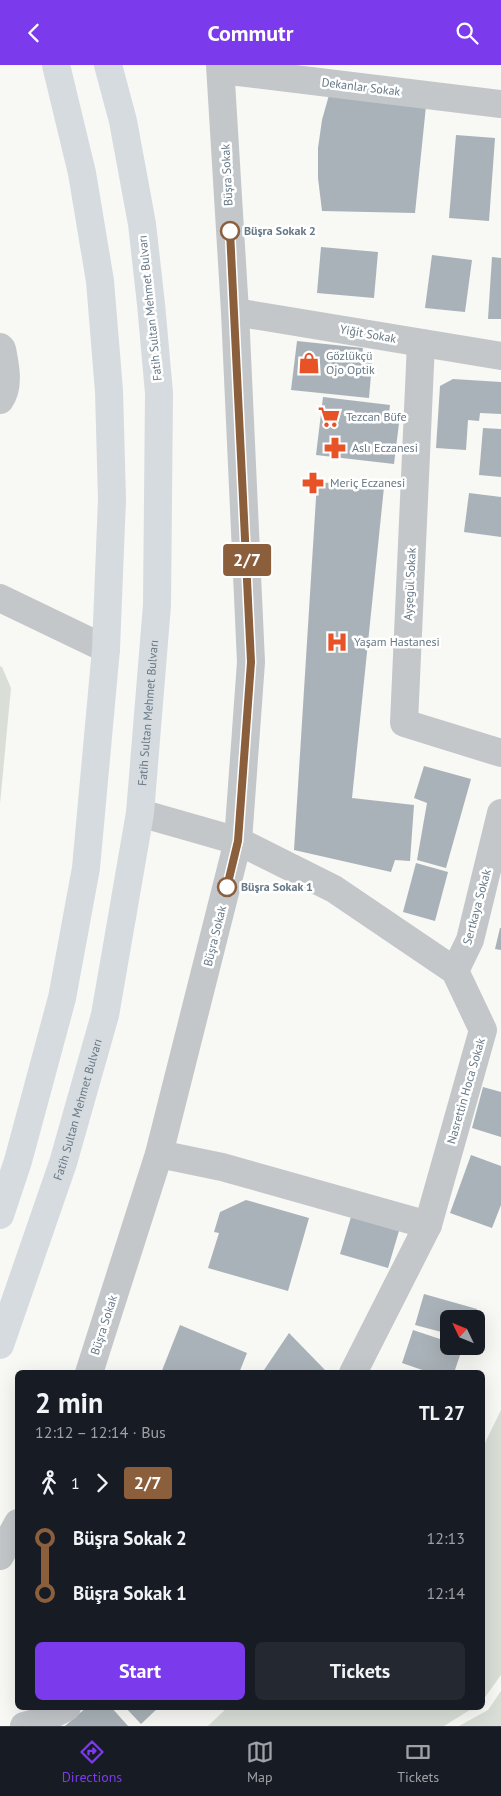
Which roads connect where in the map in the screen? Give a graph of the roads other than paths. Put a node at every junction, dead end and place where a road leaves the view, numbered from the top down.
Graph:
1 (56, 65) edge
2 (108, 65) edge
3 (220, 68) edge
4 (375, 76) edge
5 (501, 104) edge
6 (235, 312) junction
7 (421, 343) junction
8 (0, 347) edge
9 (501, 356) edge
10 (0, 400) edge
11 (0, 598) edge
12 (106, 649) junction
13 (501, 753) edge
14 (140, 813) junction
15 (501, 813) edge
16 (238, 841) junction
17 (454, 971) junction
18 (159, 1154) junction
19 (0, 1215) edge
20 (428, 1225) junction
21 (0, 1345) edge
22 (90, 1370) edge
23 (355, 1370) edge
24 (15, 1528) edge
25 (0, 1556) edge
26 (61, 1710) edge
27 (24, 1726) edge

1 - 12 main road
2 - 14 main road, Fatih Sultan Mehmet Bulvarı
3 - 4 street, Dekanlar Sokak
3 - 6 street, Büşra Sokak
4 - 5 street, Dekanlar Sokak
6 - 7 street, Yiğit Sokak
6 - 16 street, Büşra Sokak
7 - 9 street, Yiğit Sokak
7 - 13 street, Ayşegül Sokak
8 - 10 street
11 - 12 street
12 - 19 main road
14 - 16 street, Nasrettin Hoca Sokak
14 - 21 main road, Fatih Sultan Mehmet Bulvarı
15 - 17 street, Sertkaya Sokak
16 - 17 street, Nasrettin Hoca Sokak
16 - 18 street, Büşra Sokak
17 - 20 street, Nasrettin Hoca Sokak
18 - 20 street
18 - 22 street, Büşra Sokak
20 - 23 street, Nasrettin Hoca Sokak
24 - 25 street
26 - 27 street

